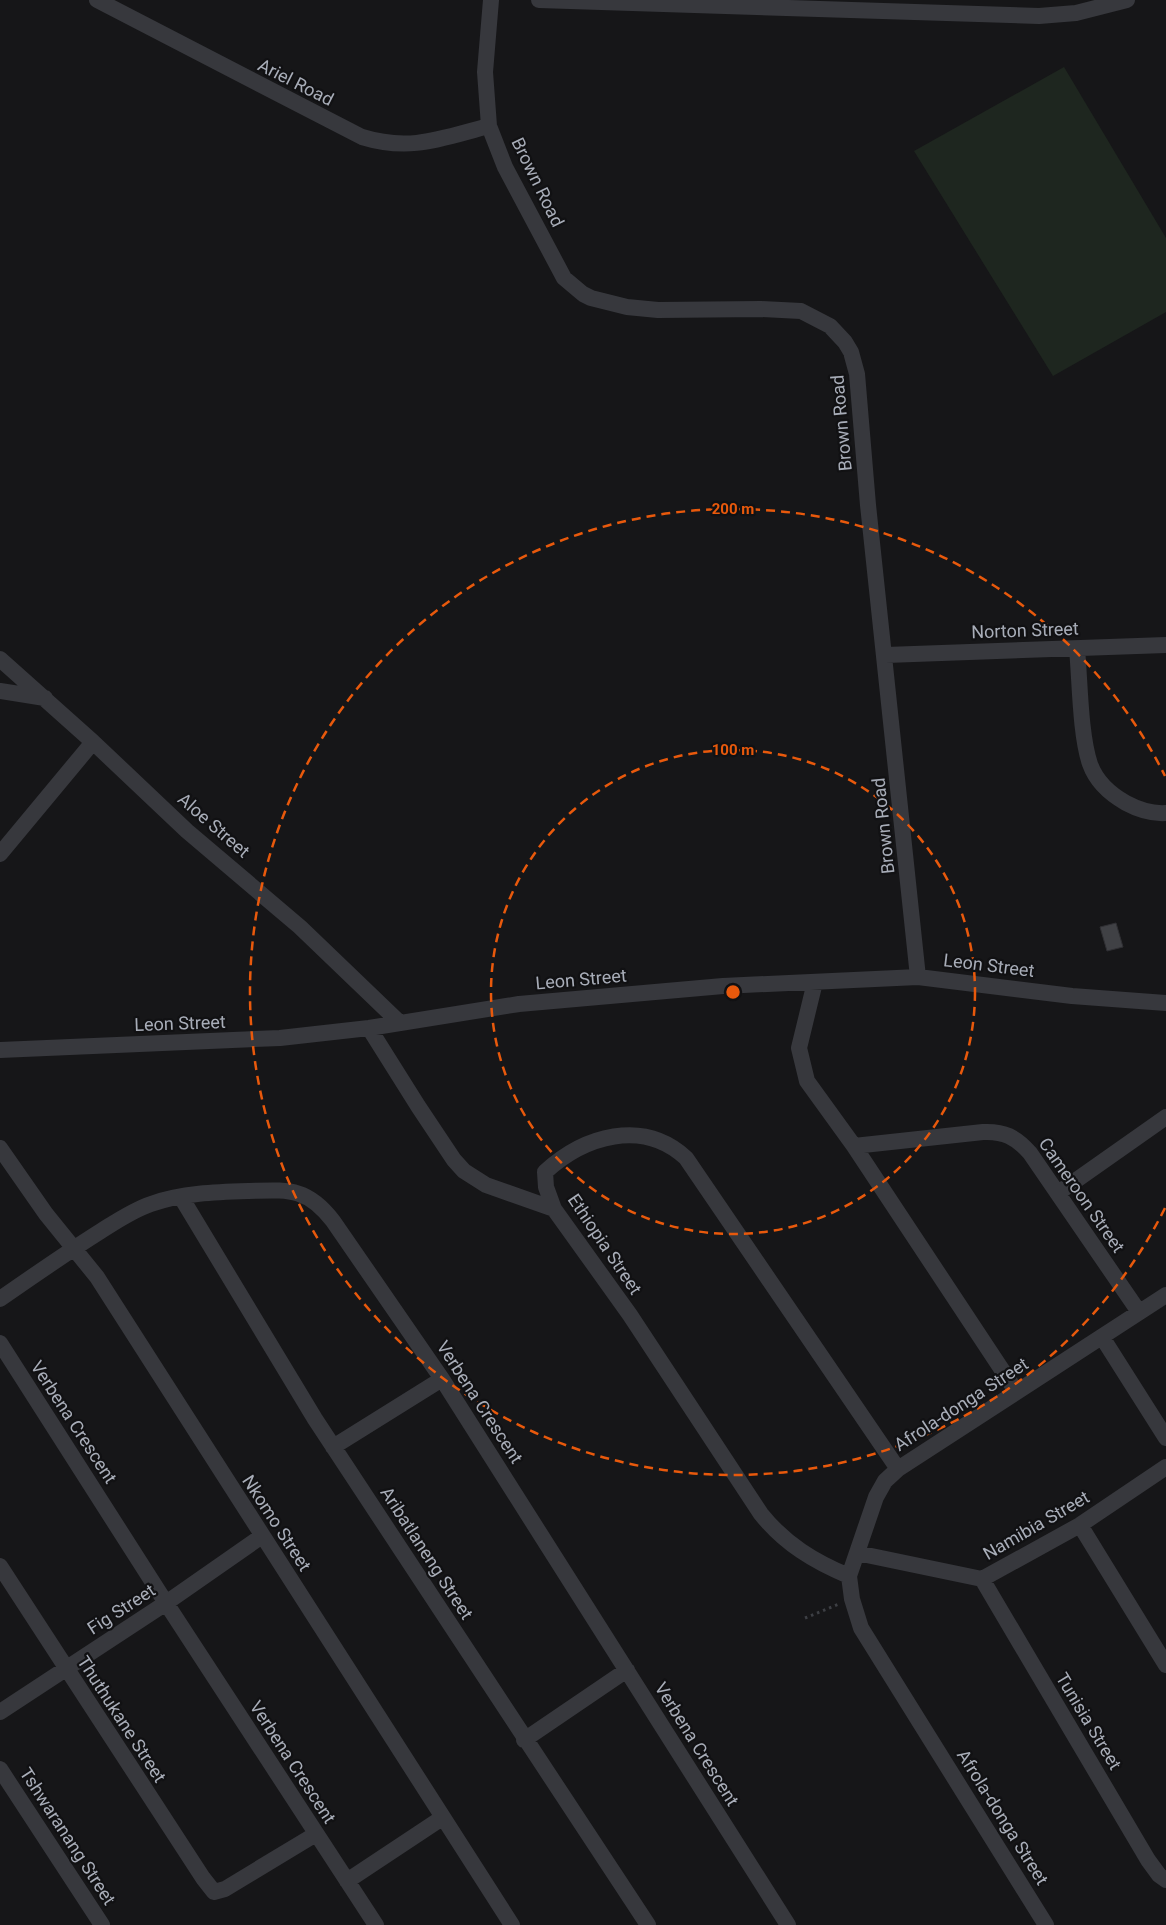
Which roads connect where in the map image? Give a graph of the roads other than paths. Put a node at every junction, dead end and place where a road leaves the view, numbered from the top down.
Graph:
1 (97, 0) edge
2 (491, 0) edge
3 (539, 0) edge
4 (1127, 0) edge
5 (746, 3) edge
6 (489, 126) junction
7 (1166, 644) edge
8 (1077, 649) junction
9 (886, 655) junction
10 (0, 659) edge
11 (0, 691) edge
12 (46, 698) junction
13 (93, 742) junction
14 (1166, 813) edge
15 (0, 854) edge
16 (918, 977) junction
17 (815, 982) junction
18 (1166, 1003) edge
19 (400, 1023) junction
20 (369, 1028) junction
21 (0, 1050) edge
22 (1166, 1116) edge
23 (854, 1146) junction
24 (0, 1148) edge
25 (1058, 1194) junction
26 (181, 1197) junction
27 (554, 1209) junction
28 (73, 1248) junction
29 (1166, 1295) edge
30 (0, 1299) edge
31 (1139, 1312) junction
32 (1102, 1336) junction
33 (0, 1344) edge
34 (442, 1379) junction
35 (1016, 1391) junction
36 (1166, 1438) edge
37 (333, 1447) junction
38 (1166, 1467) edge
39 (898, 1468) junction
40 (1080, 1525) junction
41 (262, 1536) junction
42 (857, 1554) junction
43 (0, 1566) edge
44 (849, 1576) junction
45 (982, 1579) junction
46 (166, 1603) junction
47 (1166, 1666) edge
48 (66, 1669) junction
49 (627, 1670) junction
50 (0, 1712) edge
51 (524, 1740) junction
52 (0, 1769) edge
53 (442, 1818) junction
54 (316, 1834) junction
55 (1166, 1880) edge
56 (347, 1881) junction
57 (102, 1925) edge
58 (376, 1925) edge
59 (512, 1925) edge
60 (648, 1925) edge
61 (788, 1925) edge
62 (1046, 1925) edge

1 - 6 street, Ariel Road
2 - 6 street, Brown Road
3 - 5 street
4 - 5 street
6 - 9 street, Brown Road
7 - 8 street, Norton Street
8 - 9 street, Norton Street
8 - 14 street
9 - 16 street, Brown Road
10 - 12 street, Aloe Street
11 - 12 street
12 - 13 street, Aloe Street
13 - 15 street
13 - 19 street, Aloe Street
16 - 17 street, Leon Street
16 - 18 street, Leon Street
17 - 19 street, Leon Street
17 - 23 street
19 - 20 street, Leon Street
20 - 21 street, Leon Street
20 - 27 street
22 - 25 street
23 - 25 street, Cameroon Street
23 - 35 street
24 - 28 street, Nkomo Street
25 - 31 street, Cameroon Street
26 - 28 street, Verbena Crescent
26 - 34 street, Verbena Crescent
26 - 37 street, Aribatlaneng Street
27 - 39 street, Ethiopia Street
27 - 44 street, Ethiopia Street
28 - 30 street, Verbena Crescent
28 - 41 street, Nkomo Street
29 - 31 street, Afrola-donga Street
31 - 32 street, Afrola-donga Street
32 - 35 street, Afrola-donga Street
32 - 36 street
33 - 46 street, Verbena Crescent
34 - 37 street
34 - 49 street, Verbena Crescent
35 - 39 street, Afrola-donga Street
37 - 51 street, Aribatlaneng Street
38 - 40 street, Namibia Street
39 - 42 street, Afrola-donga Street
40 - 45 street, Namibia Street
40 - 47 street
41 - 46 street, Fig Street
41 - 53 street, Nkomo Street
42 - 44 street, Afrola-donga Street
42 - 45 street, Namibia Street
43 - 48 street, Thuthukane Street
44 - 62 street, Afrola-donga Street
45 - 55 street, Tunisia Street
46 - 48 street, Fig Street
46 - 54 street, Verbena Crescent
48 - 50 street, Fig Street
48 - 54 street, Thuthukane Street
49 - 51 street
49 - 61 street, Verbena Crescent
51 - 60 street, Aribatlaneng Street
52 - 57 street, Tshwaranang Street
53 - 56 street
53 - 59 street, Nkomo Street
54 - 56 street, Verbena Crescent
56 - 58 street, Verbena Crescent

